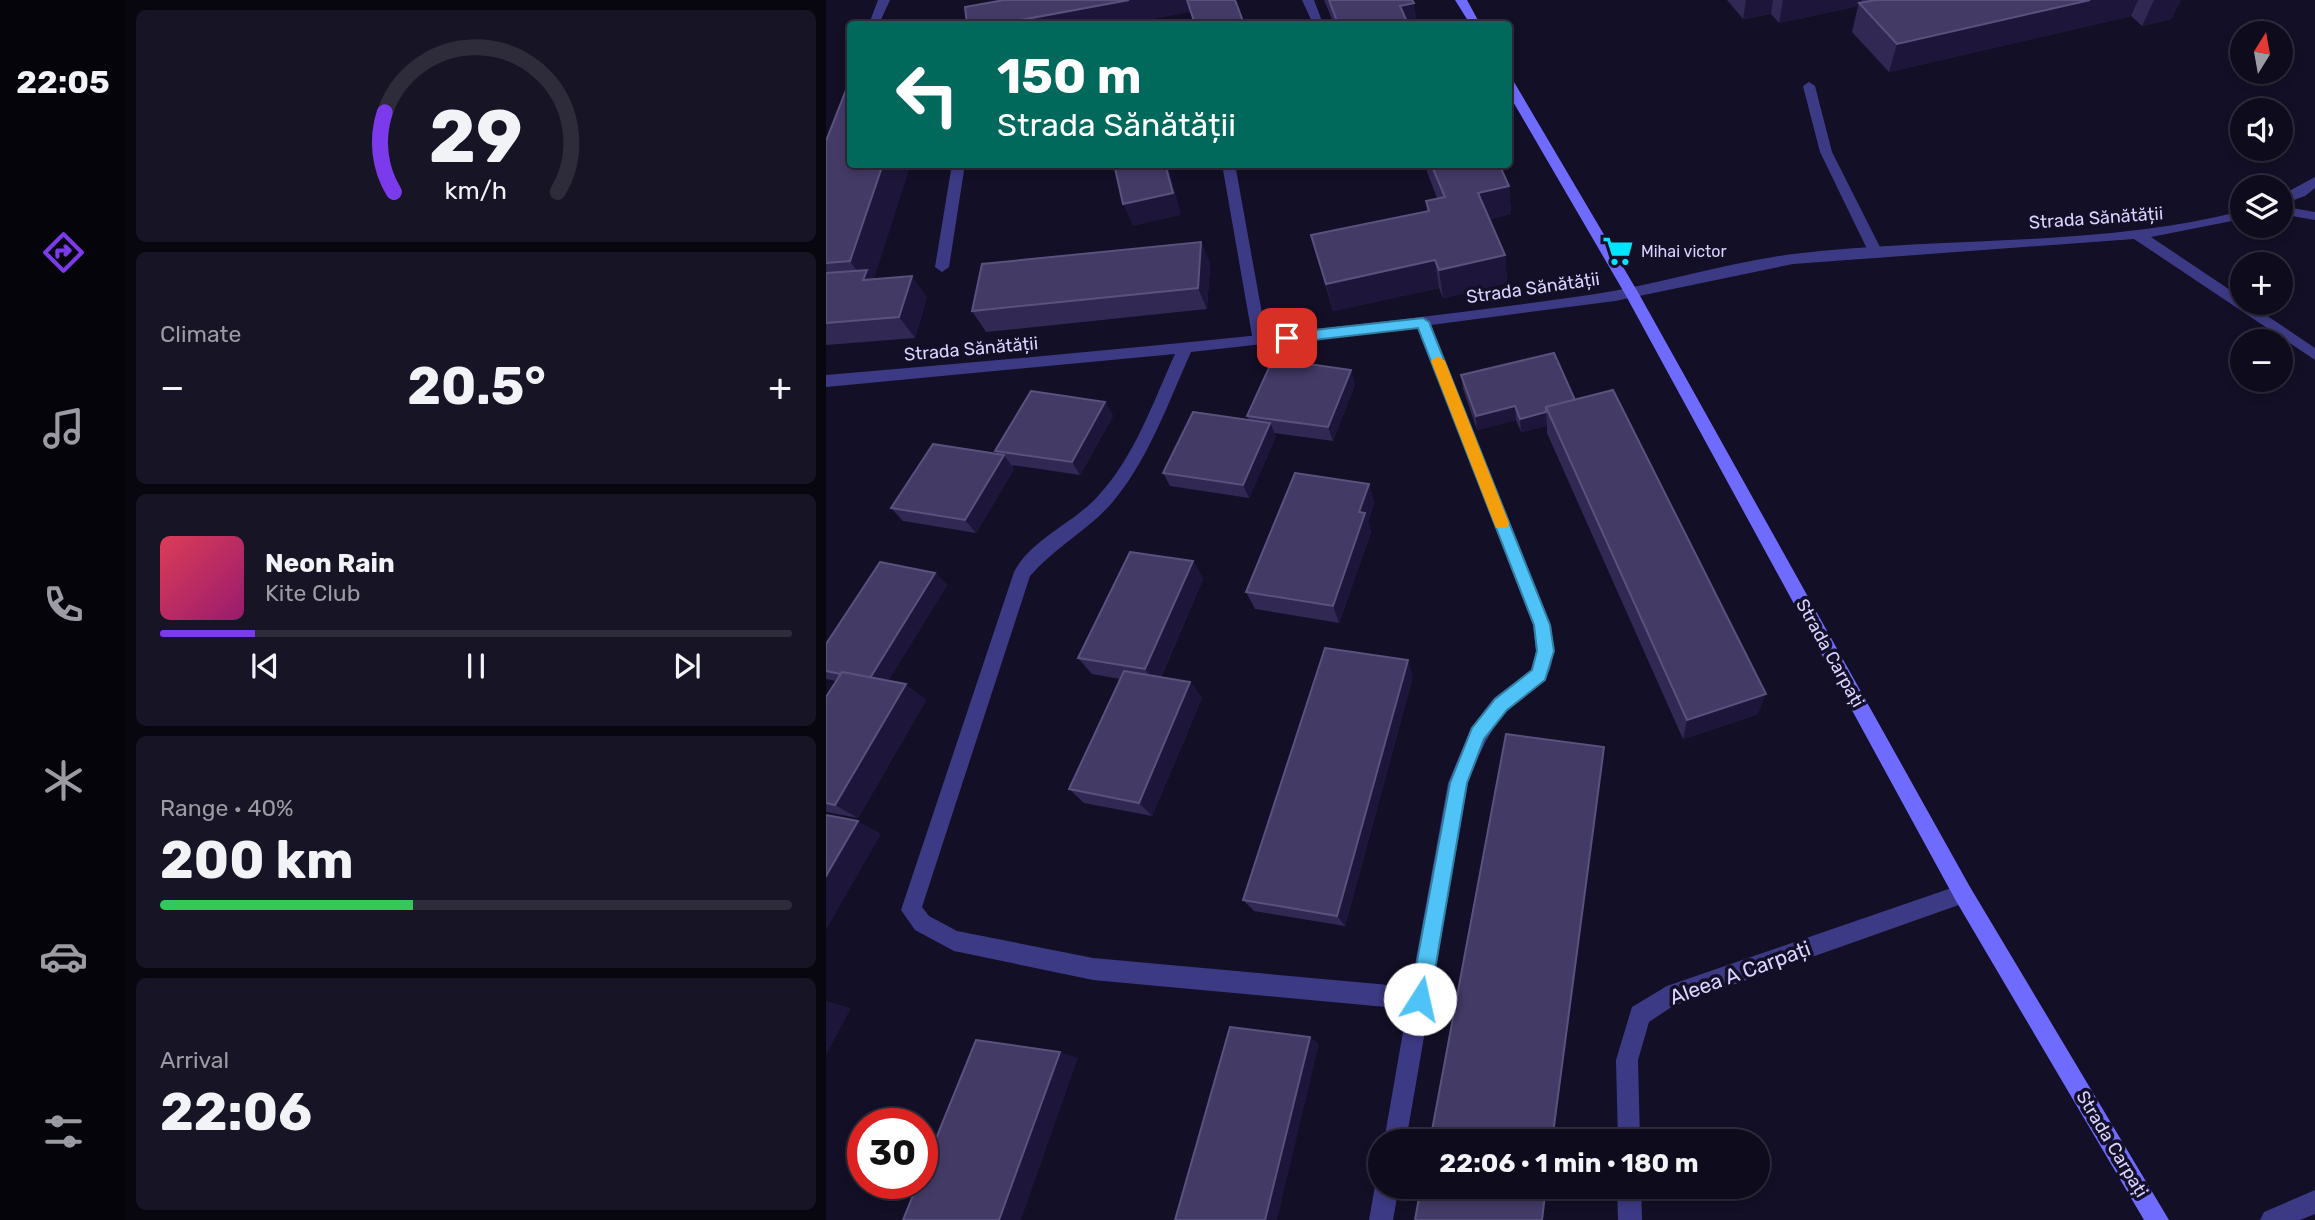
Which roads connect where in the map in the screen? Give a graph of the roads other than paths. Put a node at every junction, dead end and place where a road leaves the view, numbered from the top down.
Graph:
1 (884, 0) edge
2 (1308, 0) edge
3 (1461, 0) edge
4 (875, 21) edge
5 (1317, 21) edge
6 (1473, 21) edge
7 (1810, 86) dead end
8 (1512, 89) edge
9 (958, 168) edge
10 (1228, 168) edge
11 (2315, 181) edge
12 (2293, 195) edge
13 (2293, 212) edge
14 (2315, 216) edge
15 (2230, 218) edge
16 (2139, 236) junction
17 (1876, 253) junction
18 (942, 267) dead end
19 (1632, 294) junction
20 (1423, 322) junction
21 (1260, 341) junction
22 (1185, 349) junction
23 (2315, 355) edge
24 (826, 381) edge
25 (1963, 894) junction
26 (1420, 999) junction
27 (1397, 1129) edge
28 (1629, 1129) edge
29 (1385, 1199) edge
30 (1629, 1199) edge
31 (2315, 1202) edge
32 (1381, 1220) edge
33 (1630, 1220) edge
34 (2157, 1220) edge
35 (2272, 1220) edge

1 - 4 street
2 - 5 street
3 - 6 street
7 - 17 street
8 - 19 street, Strada Carpați
9 - 18 street
10 - 21 street
11 - 12 street
13 - 14 street
15 - 16 street, Strada Sănătății
16 - 17 street, Strada Sănătății
16 - 23 street
17 - 19 street, Strada Sănătății
19 - 20 street, Strada Sănătății
19 - 25 street, Strada Carpați
20 - 21 street, Strada Sănătății
20 - 26 street
21 - 22 street, Strada Sănătății
22 - 24 street, Strada Sănătății
22 - 26 street
25 - 28 street, Aleea A Carpați
25 - 34 street, Strada Carpați
26 - 27 street
29 - 32 street
30 - 33 street
31 - 35 street

